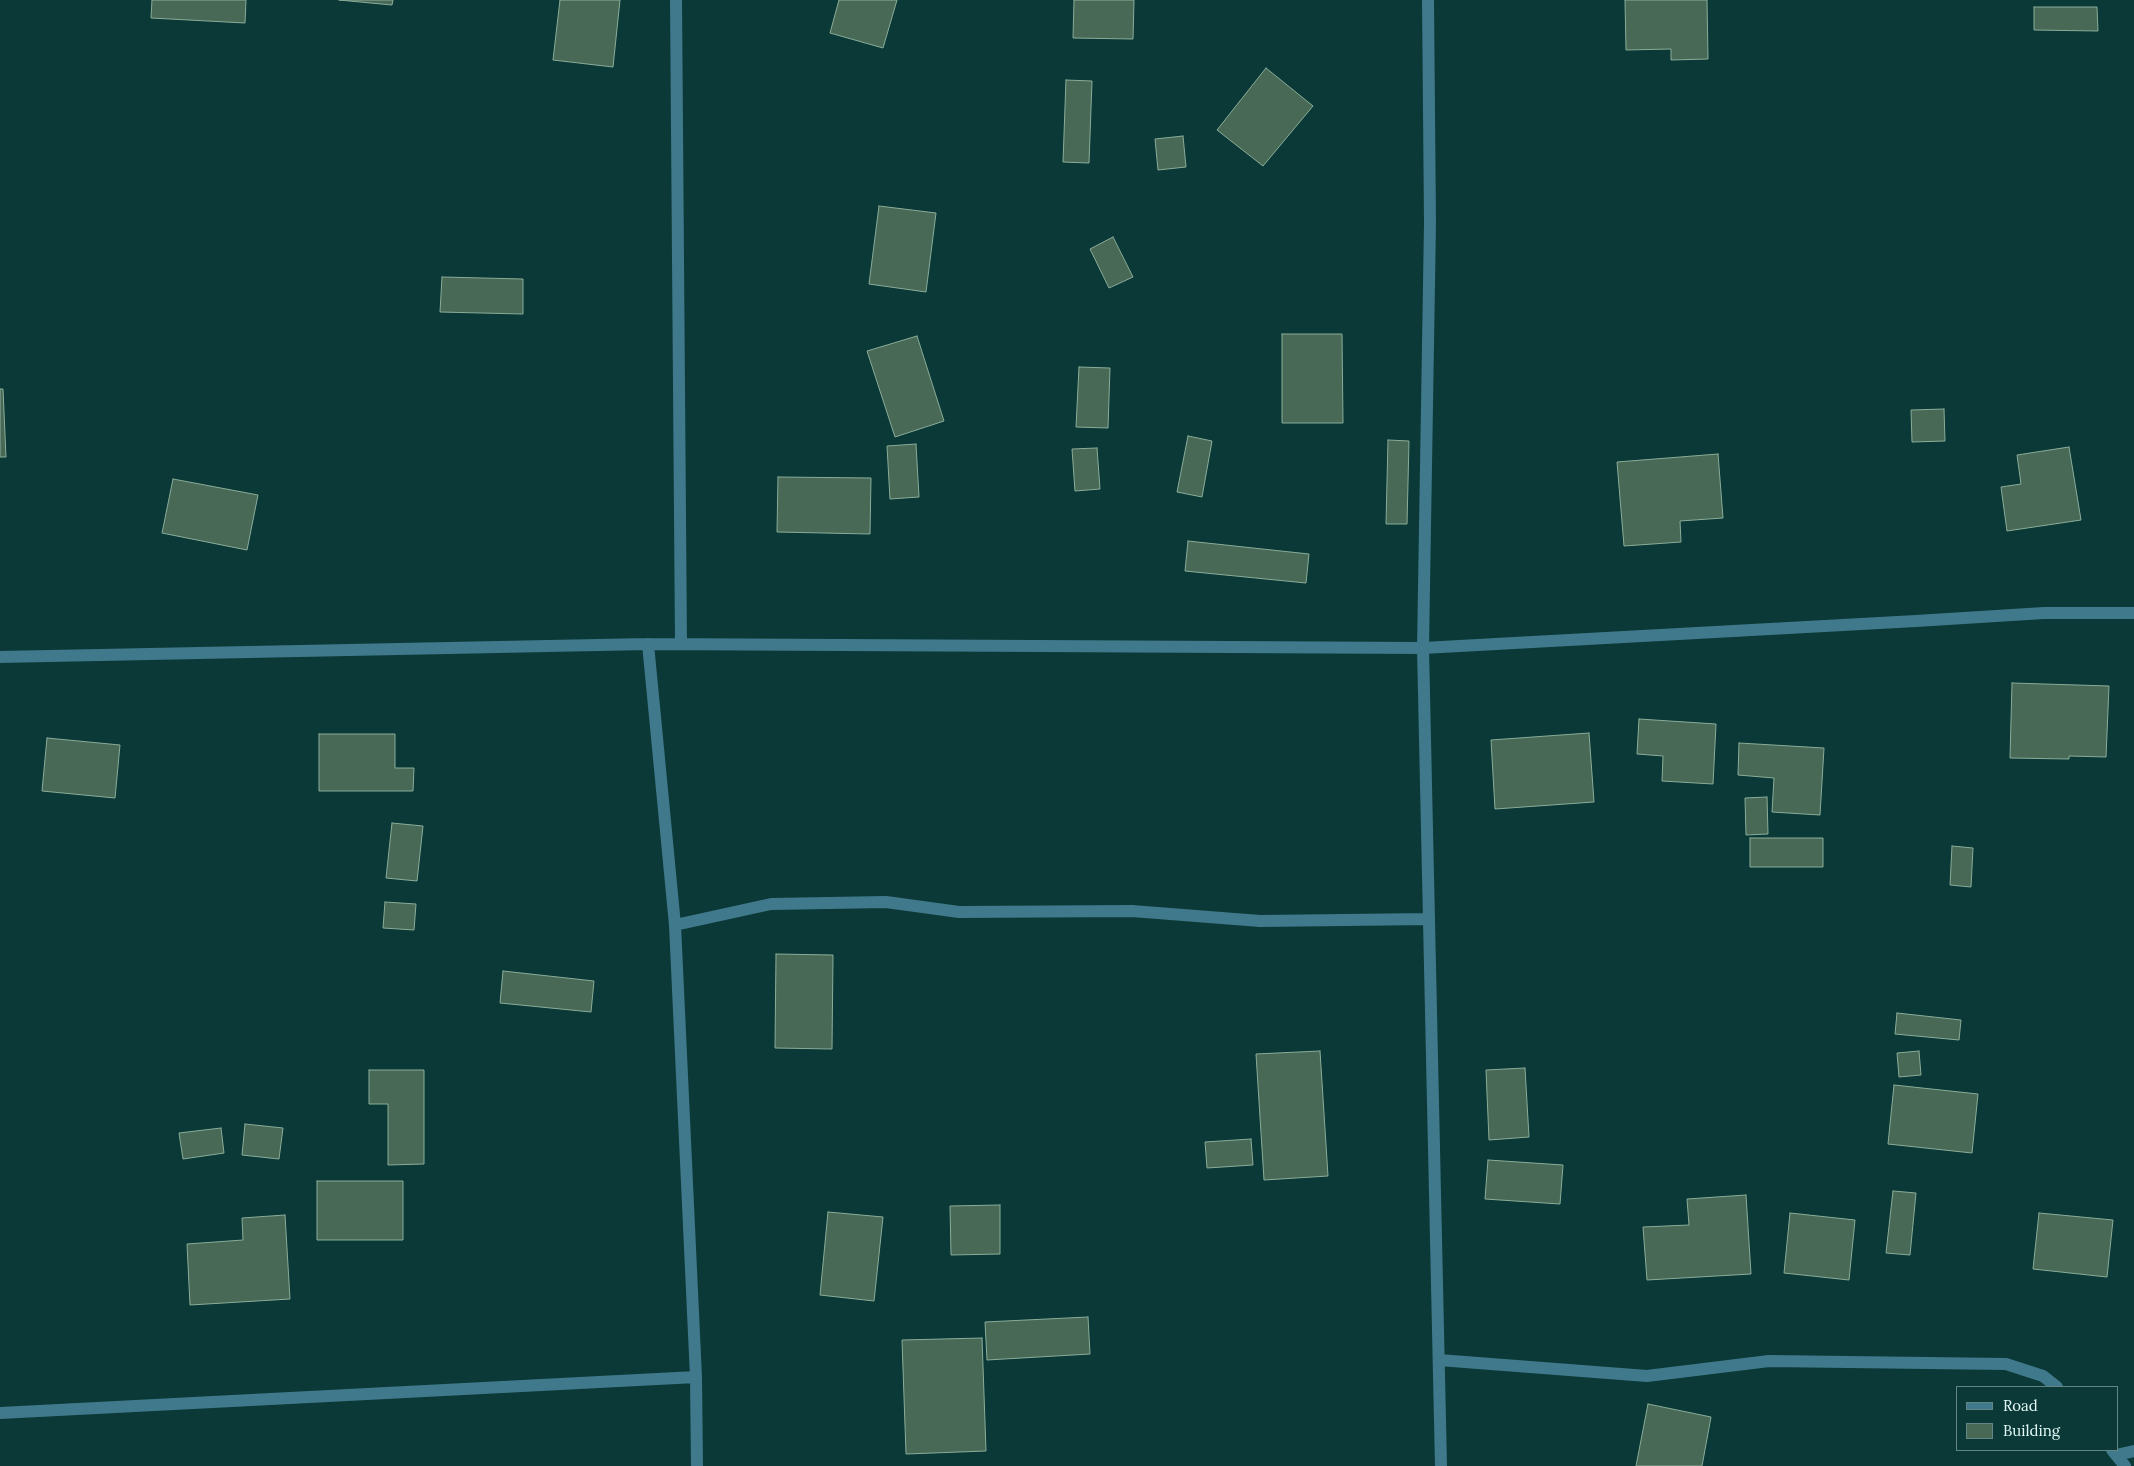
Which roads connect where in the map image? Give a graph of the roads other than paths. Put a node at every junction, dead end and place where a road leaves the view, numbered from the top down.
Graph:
1 (676, 0) edge
2 (1428, 0) edge
3 (2134, 613) edge
4 (648, 644) junction
5 (681, 644) junction
6 (1423, 648) junction
7 (0, 657) edge
8 (1429, 919) junction
9 (675, 925) junction
10 (1438, 1360) junction
11 (696, 1377) junction
12 (2056, 1386) edge
13 (0, 1414) edge
14 (2134, 1451) edge
15 (2114, 1452) edge
16 (698, 1466) edge
17 (1441, 1466) edge
18 (2126, 1466) edge

1 - 5 street
2 - 6 street
3 - 6 street
4 - 5 street
4 - 7 street
4 - 9 street
5 - 6 street
6 - 8 street
8 - 9 street
8 - 10 street
9 - 11 street
10 - 12 street
10 - 17 street
11 - 13 street
11 - 16 street
14 - 15 street
15 - 18 street

